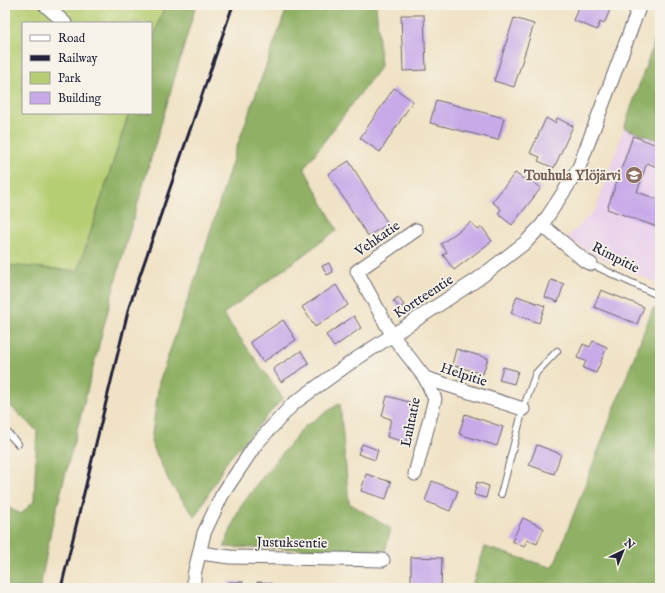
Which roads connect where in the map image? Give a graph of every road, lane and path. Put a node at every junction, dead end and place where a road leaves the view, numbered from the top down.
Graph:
1 (45, 5) edge
2 (640, 5) edge
3 (64, 22) edge
4 (542, 225) junction
5 (416, 230) dead end
6 (591, 264) joint
7 (660, 296) edge
8 (392, 335) junction
9 (557, 351) dead end
10 (425, 378) junction
11 (523, 409) junction
12 (5, 430) edge
13 (18, 444) dead end
14 (415, 474) dead end
15 (501, 494) dead end
16 (200, 553) junction
17 (383, 560) dead end
18 (194, 588) edge

1 - 3 street
2 - 4 street, Kortteentie
4 - 6 street, Rimpitie
4 - 8 street, Kortteentie
5 - 8 street, Vehkatie
6 - 7 lane, Rimpitie
8 - 10 street, Helpitie
8 - 16 street, Kortteentie
9 - 11 lane
10 - 11 street, Helpitie
10 - 14 street, Luhtatie
11 - 15 lane
12 - 13 lane
16 - 17 street, Justuksentie
16 - 18 street, Kortteentie

